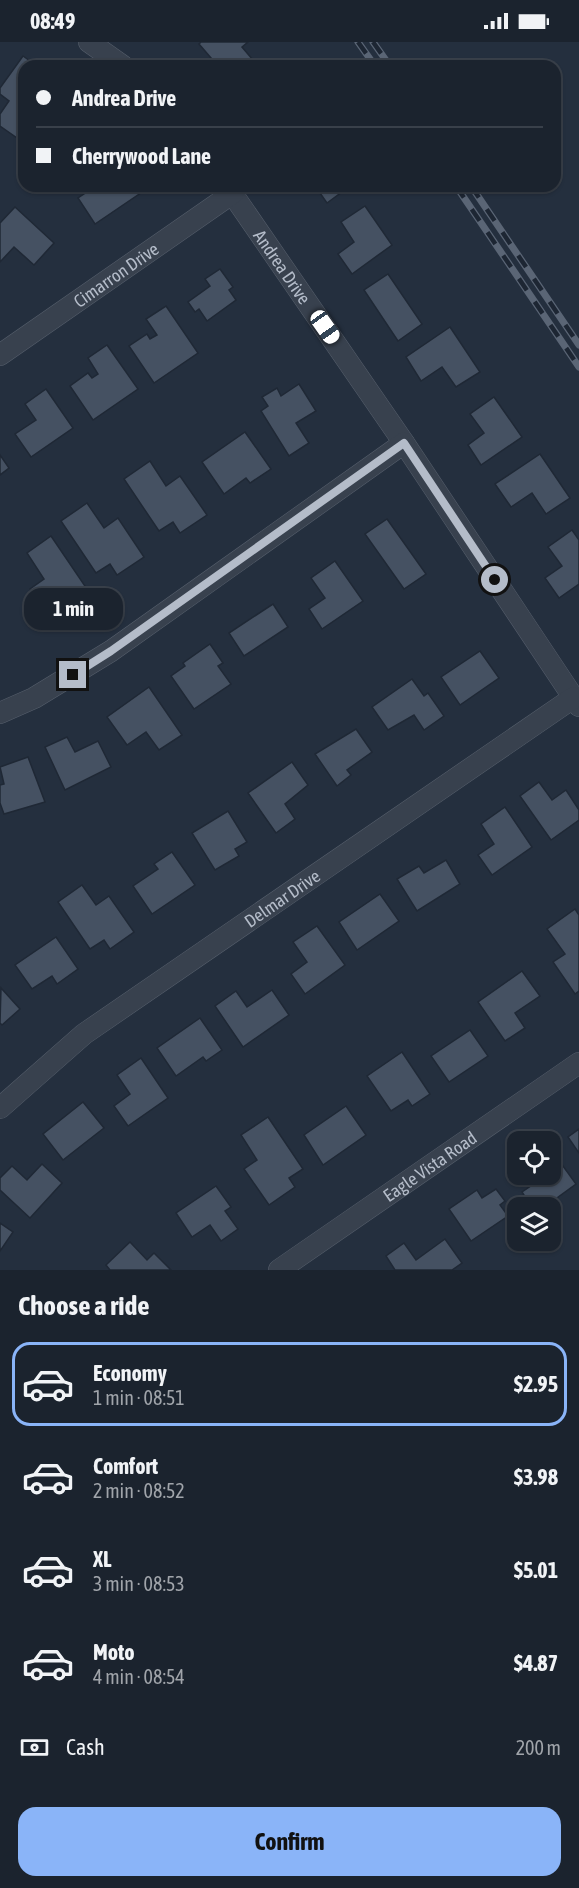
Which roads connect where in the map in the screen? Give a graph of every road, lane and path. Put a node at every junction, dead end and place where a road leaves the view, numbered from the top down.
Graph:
1 (89, 42) edge
2 (114, 60) edge
3 (227, 192) edge
4 (231, 192) edge
5 (0, 355) edge
6 (404, 443) junction
7 (576, 702) edge
8 (0, 712) edge
9 (579, 1063) edge
10 (0, 1108) edge
11 (279, 1270) edge

1 - 2 street
3 - 5 street, Cimarron Drive
4 - 6 street, Andrea Drive
6 - 7 street, Andrea Drive
6 - 8 street
7 - 10 street, Delmar Drive
9 - 11 street, Eagle Vista Road

